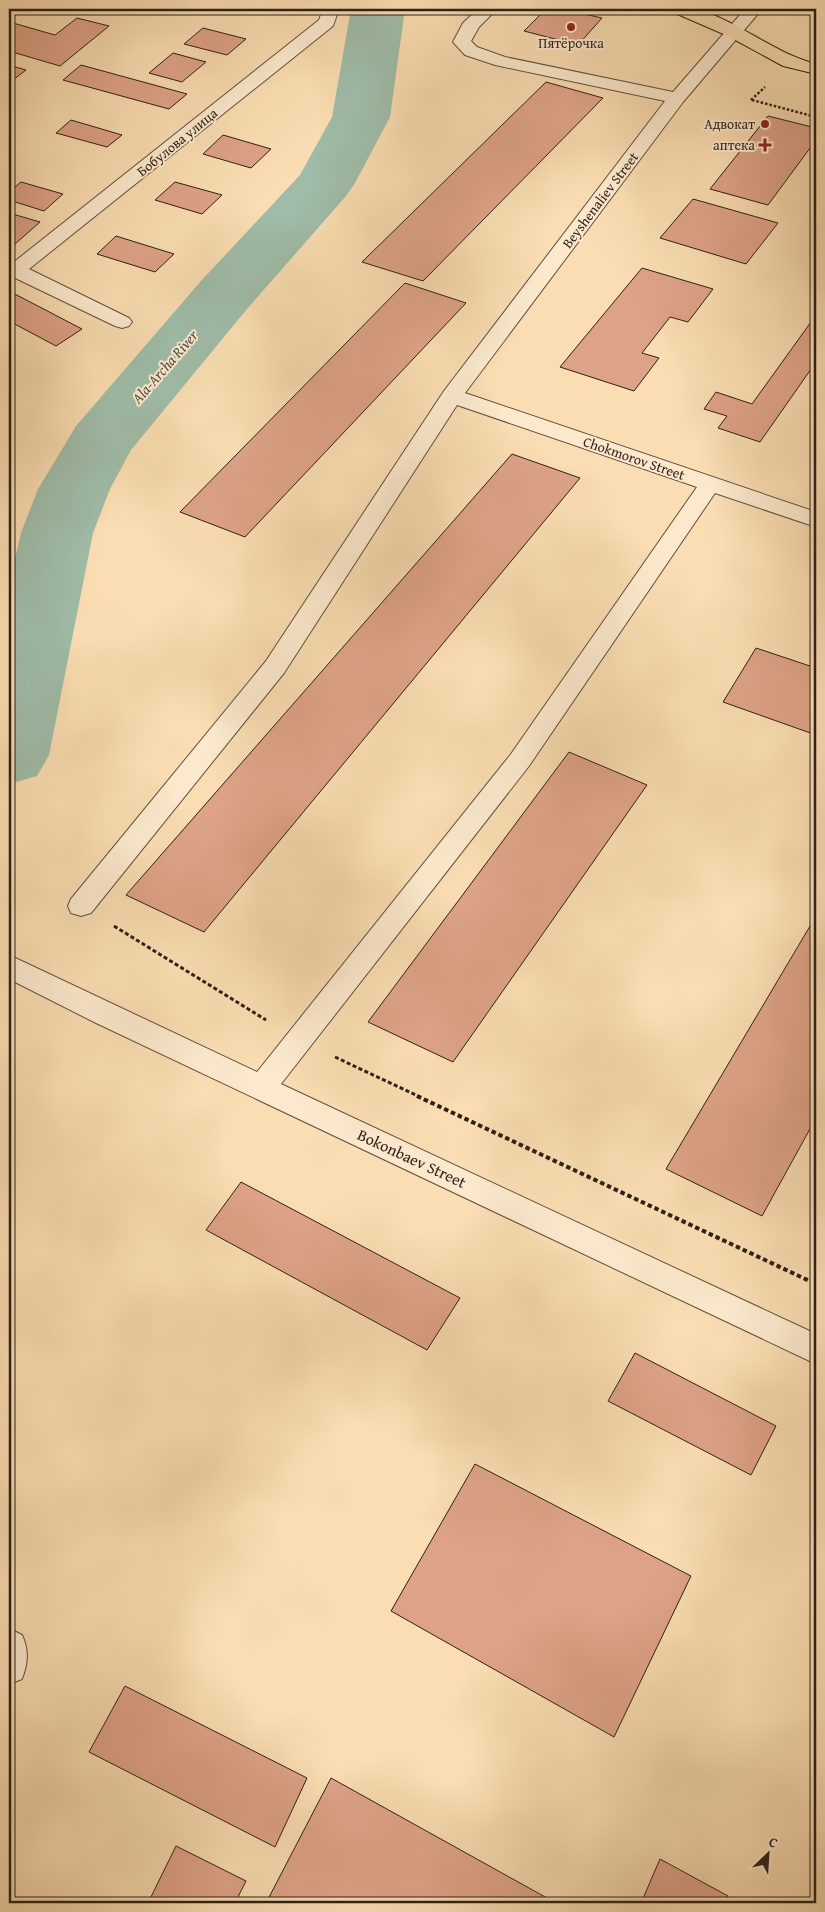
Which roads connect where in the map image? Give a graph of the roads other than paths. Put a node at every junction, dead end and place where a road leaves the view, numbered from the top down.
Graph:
1 (331, 9) edge
2 (489, 9) edge
3 (681, 9) edge
4 (754, 9) edge
5 (734, 32) junction
6 (816, 69) edge
7 (677, 98) junction
8 (12, 268) edge
9 (122, 322) dead end
10 (452, 396) junction
11 (710, 484) junction
12 (816, 520) edge
13 (81, 906) road end
14 (9, 966) edge
15 (262, 1087) junction
16 (816, 1349) edge

1 - 8 street, Бобулова улица
2 - 7 street
3 - 5 main road
4 - 5 street, Beyshenaliev Street
5 - 6 main road
5 - 7 street, Beyshenaliev Street
7 - 10 street, Beyshenaliev Street
8 - 9 street
10 - 11 street, Chokmorov Street
10 - 13 street, Beyshenaliev Street
11 - 12 street, Chokmorov Street
11 - 15 street
14 - 15 street, Bokonbaev Street
15 - 16 street, Bokonbaev Street

